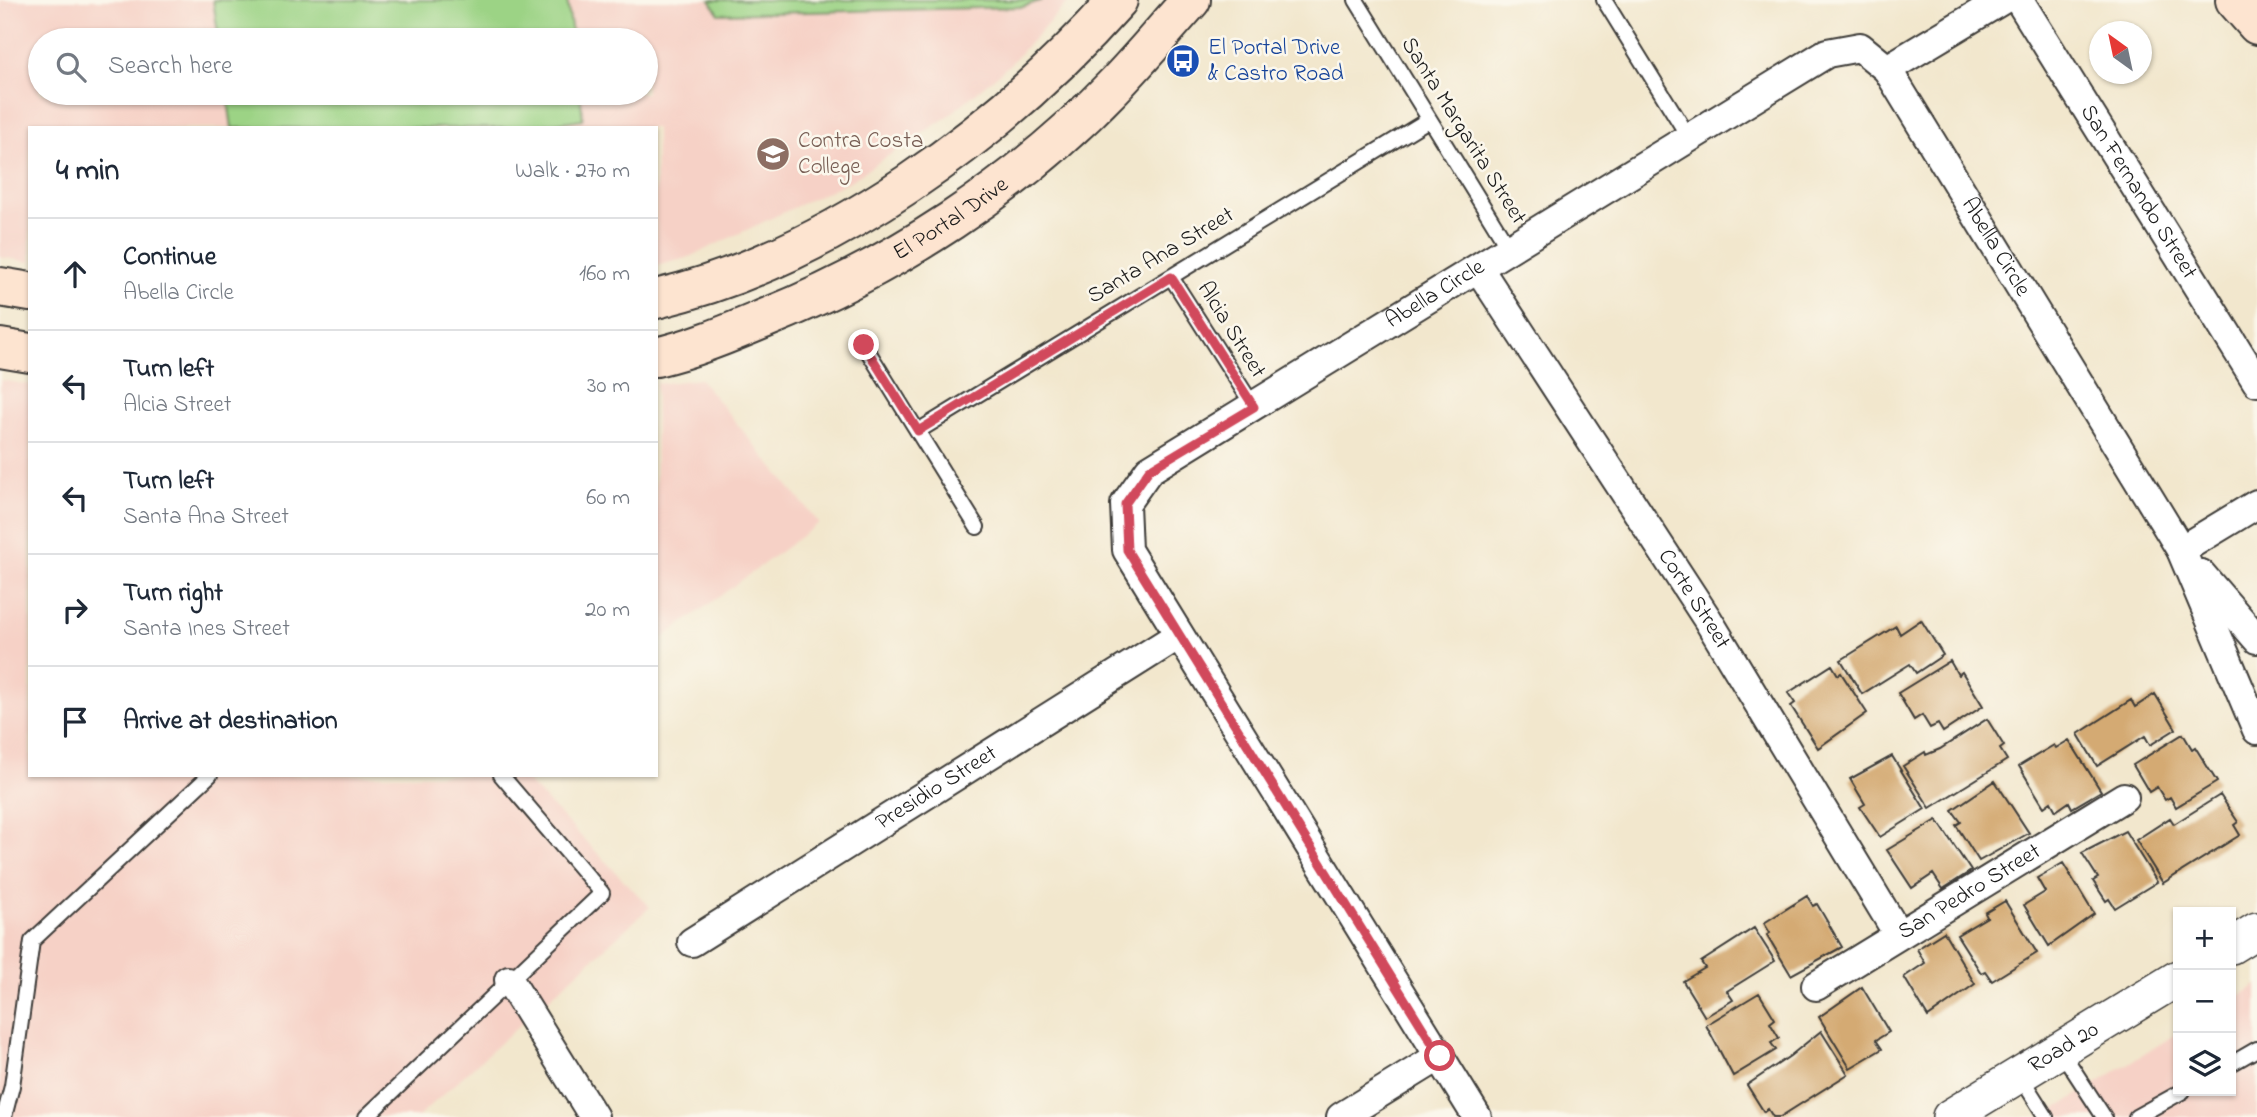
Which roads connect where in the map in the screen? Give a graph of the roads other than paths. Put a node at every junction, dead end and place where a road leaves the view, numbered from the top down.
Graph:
1 (1118, 0) edge
2 (1191, 0) edge
3 (1356, 0) edge
4 (2002, 0) edge
5 (2019, 0) edge
6 (2235, 0) edge
7 (1608, 1) edge
8 (2257, 25) edge
9 (1887, 69) junction
10 (1428, 120) junction
11 (1690, 139) junction
12 (1510, 250) junction
13 (1479, 269) junction
14 (1171, 277) junction
15 (0, 287) edge
16 (28, 292) edge
17 (658, 298) edge
18 (864, 345) dead end
19 (0, 348) edge
20 (28, 353) edge
21 (658, 357) edge
22 (2257, 382) edge
23 (1254, 407) junction
24 (918, 431) junction
25 (2257, 505) edge
26 (976, 527) dead end
27 (2181, 550) junction
28 (1179, 635) junction
29 (2257, 639) edge
30 (2257, 730) edge
31 (207, 777) edge
32 (503, 777) edge
33 (2124, 797) dead end
34 (2257, 930) edge
35 (1898, 934) junction
36 (692, 942) dead end
37 (2236, 943) edge
38 (509, 980) junction
39 (2173, 981) edge
40 (1816, 986) dead end
41 (2257, 1049) edge
42 (2060, 1050) junction
43 (1440, 1056) junction
44 (2236, 1061) edge
45 (2020, 1076) junction
46 (2174, 1096) edge
47 (4, 1117) edge
48 (366, 1117) edge
49 (594, 1117) edge
50 (1341, 1117) edge
51 (1478, 1117) edge
52 (1950, 1117) edge
53 (2046, 1117) edge
54 (2104, 1117) edge
55 (2136, 1117) edge

1 - 17 main road
2 - 21 main road, El Portal Drive
3 - 10 lane, Santa Margarita Street
4 - 9 street
5 - 22 street, San Fernando Street
6 - 8 main road
7 - 11 lane
9 - 11 street, Abella Circle
9 - 27 street, Abella Circle
10 - 12 lane, Santa Margarita Street
10 - 14 lane, Santa Ana Street
11 - 12 street, Abella Circle
12 - 13 street, Abella Circle
13 - 23 street, Abella Circle
13 - 35 street, Corte Street
14 - 23 lane, Alcia Street
14 - 24 lane, Santa Ana Street
15 - 16 main road
18 - 24 lane
19 - 20 main road
23 - 28 street, Abella Circle
24 - 26 lane
25 - 27 street
27 - 29 street, Abella Circle
27 - 30 street, Abella Circle
28 - 36 street, Presidio Street
28 - 43 street, Abella Circle
31 - 47 lane
32 - 38 lane
33 - 35 street, San Pedro Street
34 - 37 street
35 - 40 street, San Pedro Street
38 - 48 lane
38 - 49 street
39 - 42 street, Road 20
41 - 44 lane
42 - 45 street, Road 20
42 - 54 lane
43 - 50 street
43 - 51 street, Abella Circle
45 - 52 street, Road 20
45 - 53 lane
46 - 55 lane

